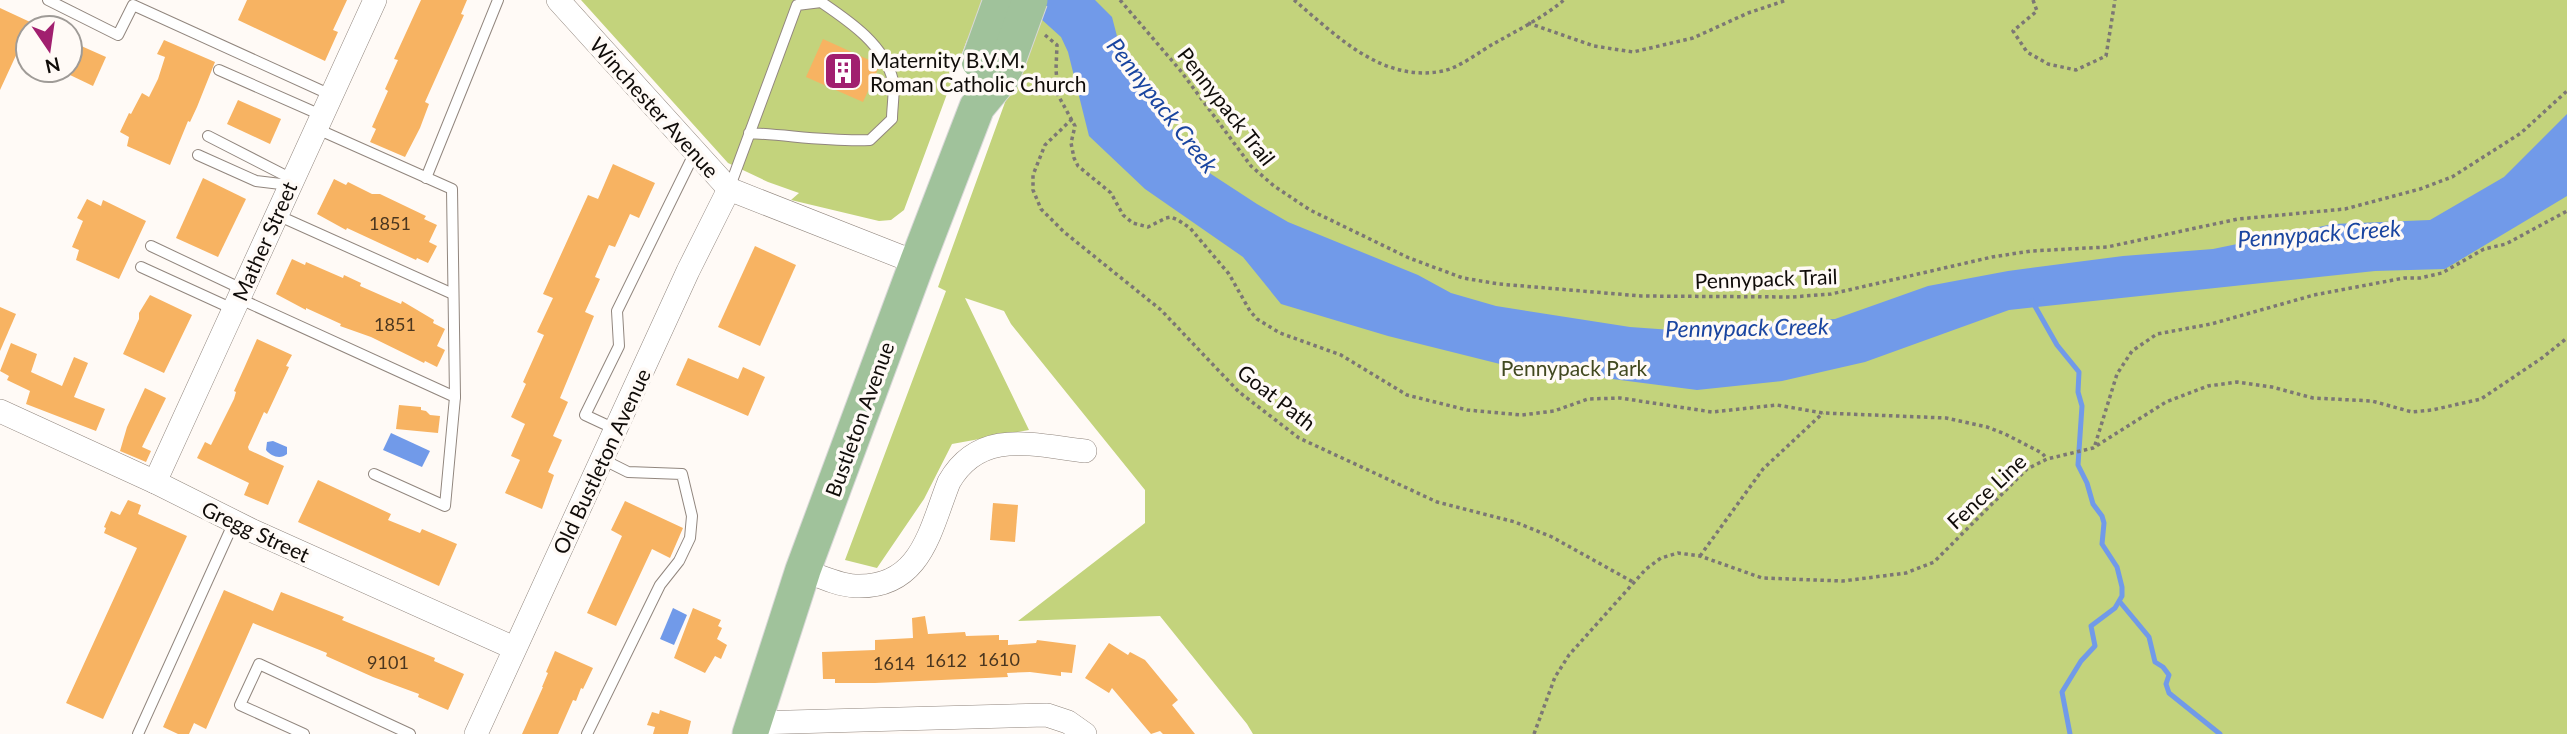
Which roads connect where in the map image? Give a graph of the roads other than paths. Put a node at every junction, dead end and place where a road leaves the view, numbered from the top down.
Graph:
1 (48, 0) edge
2 (374, 0) edge
3 (558, 0) edge
4 (1001, 0) edge
5 (1030, 0) edge
6 (496, 1) edge
7 (128, 2) edge
8 (990, 69) junction
9 (219, 70) dead end
10 (323, 112) junction
11 (749, 133) junction
12 (208, 136) dead end
13 (695, 152) junction
14 (198, 155) dead end
15 (426, 177) junction
16 (291, 182) junction
17 (729, 189) junction
18 (276, 214) junction
19 (151, 246) dead end
20 (917, 263) junction
21 (141, 267) dead end
22 (453, 294) junction
23 (238, 299) junction
24 (455, 397) junction
25 (0, 411) edge
26 (615, 429) junction
27 (1085, 451) dead end
28 (601, 459) junction
29 (374, 474) dead end
30 (155, 482) junction
31 (234, 522) junction
32 (803, 570) junction
33 (514, 648) junction
34 (752, 728) edge
35 (138, 734) edge
36 (304, 734) edge
37 (410, 734) edge
38 (476, 734) edge
39 (587, 734) edge
40 (1085, 734) edge

1 - 7 lane
2 - 10 street, Mather Street
3 - 13 street, Winchester Avenue
4 - 8 main road, Bustleton Avenue, bridge
5 - 8 main road, Bustleton Avenue, bridge
6 - 15 lane
7 - 10 lane
8 - 20 main road, Bustleton Avenue
9 - 10 lane
10 - 15 lane
10 - 16 street, Mather Street
11 - 11 lane
11 - 17 lane
12 - 16 lane
13 - 17 street, Winchester Avenue
13 - 26 lane
14 - 16 lane
15 - 22 lane
16 - 18 street, Mather Street
17 - 20 street, Winchester Avenue
17 - 26 street, Old Bustleton Avenue
18 - 22 lane
18 - 23 street, Mather Street
19 - 23 lane
20 - 32 main road, Bustleton Avenue
21 - 23 lane
22 - 24 lane
23 - 24 lane
23 - 30 street, Mather Street
24 - 29 lane
25 - 30 street, Gregg Street
26 - 28 street, Old Bustleton Avenue
27 - 32 street
28 - 33 street, Old Bustleton Avenue
28 - 39 lane
30 - 31 street, Gregg Street
31 - 33 street, Gregg Street
31 - 35 lane
32 - 34 main road, Bustleton Avenue
33 - 38 street, Old Bustleton Avenue
34 - 40 street
36 - 37 lane

